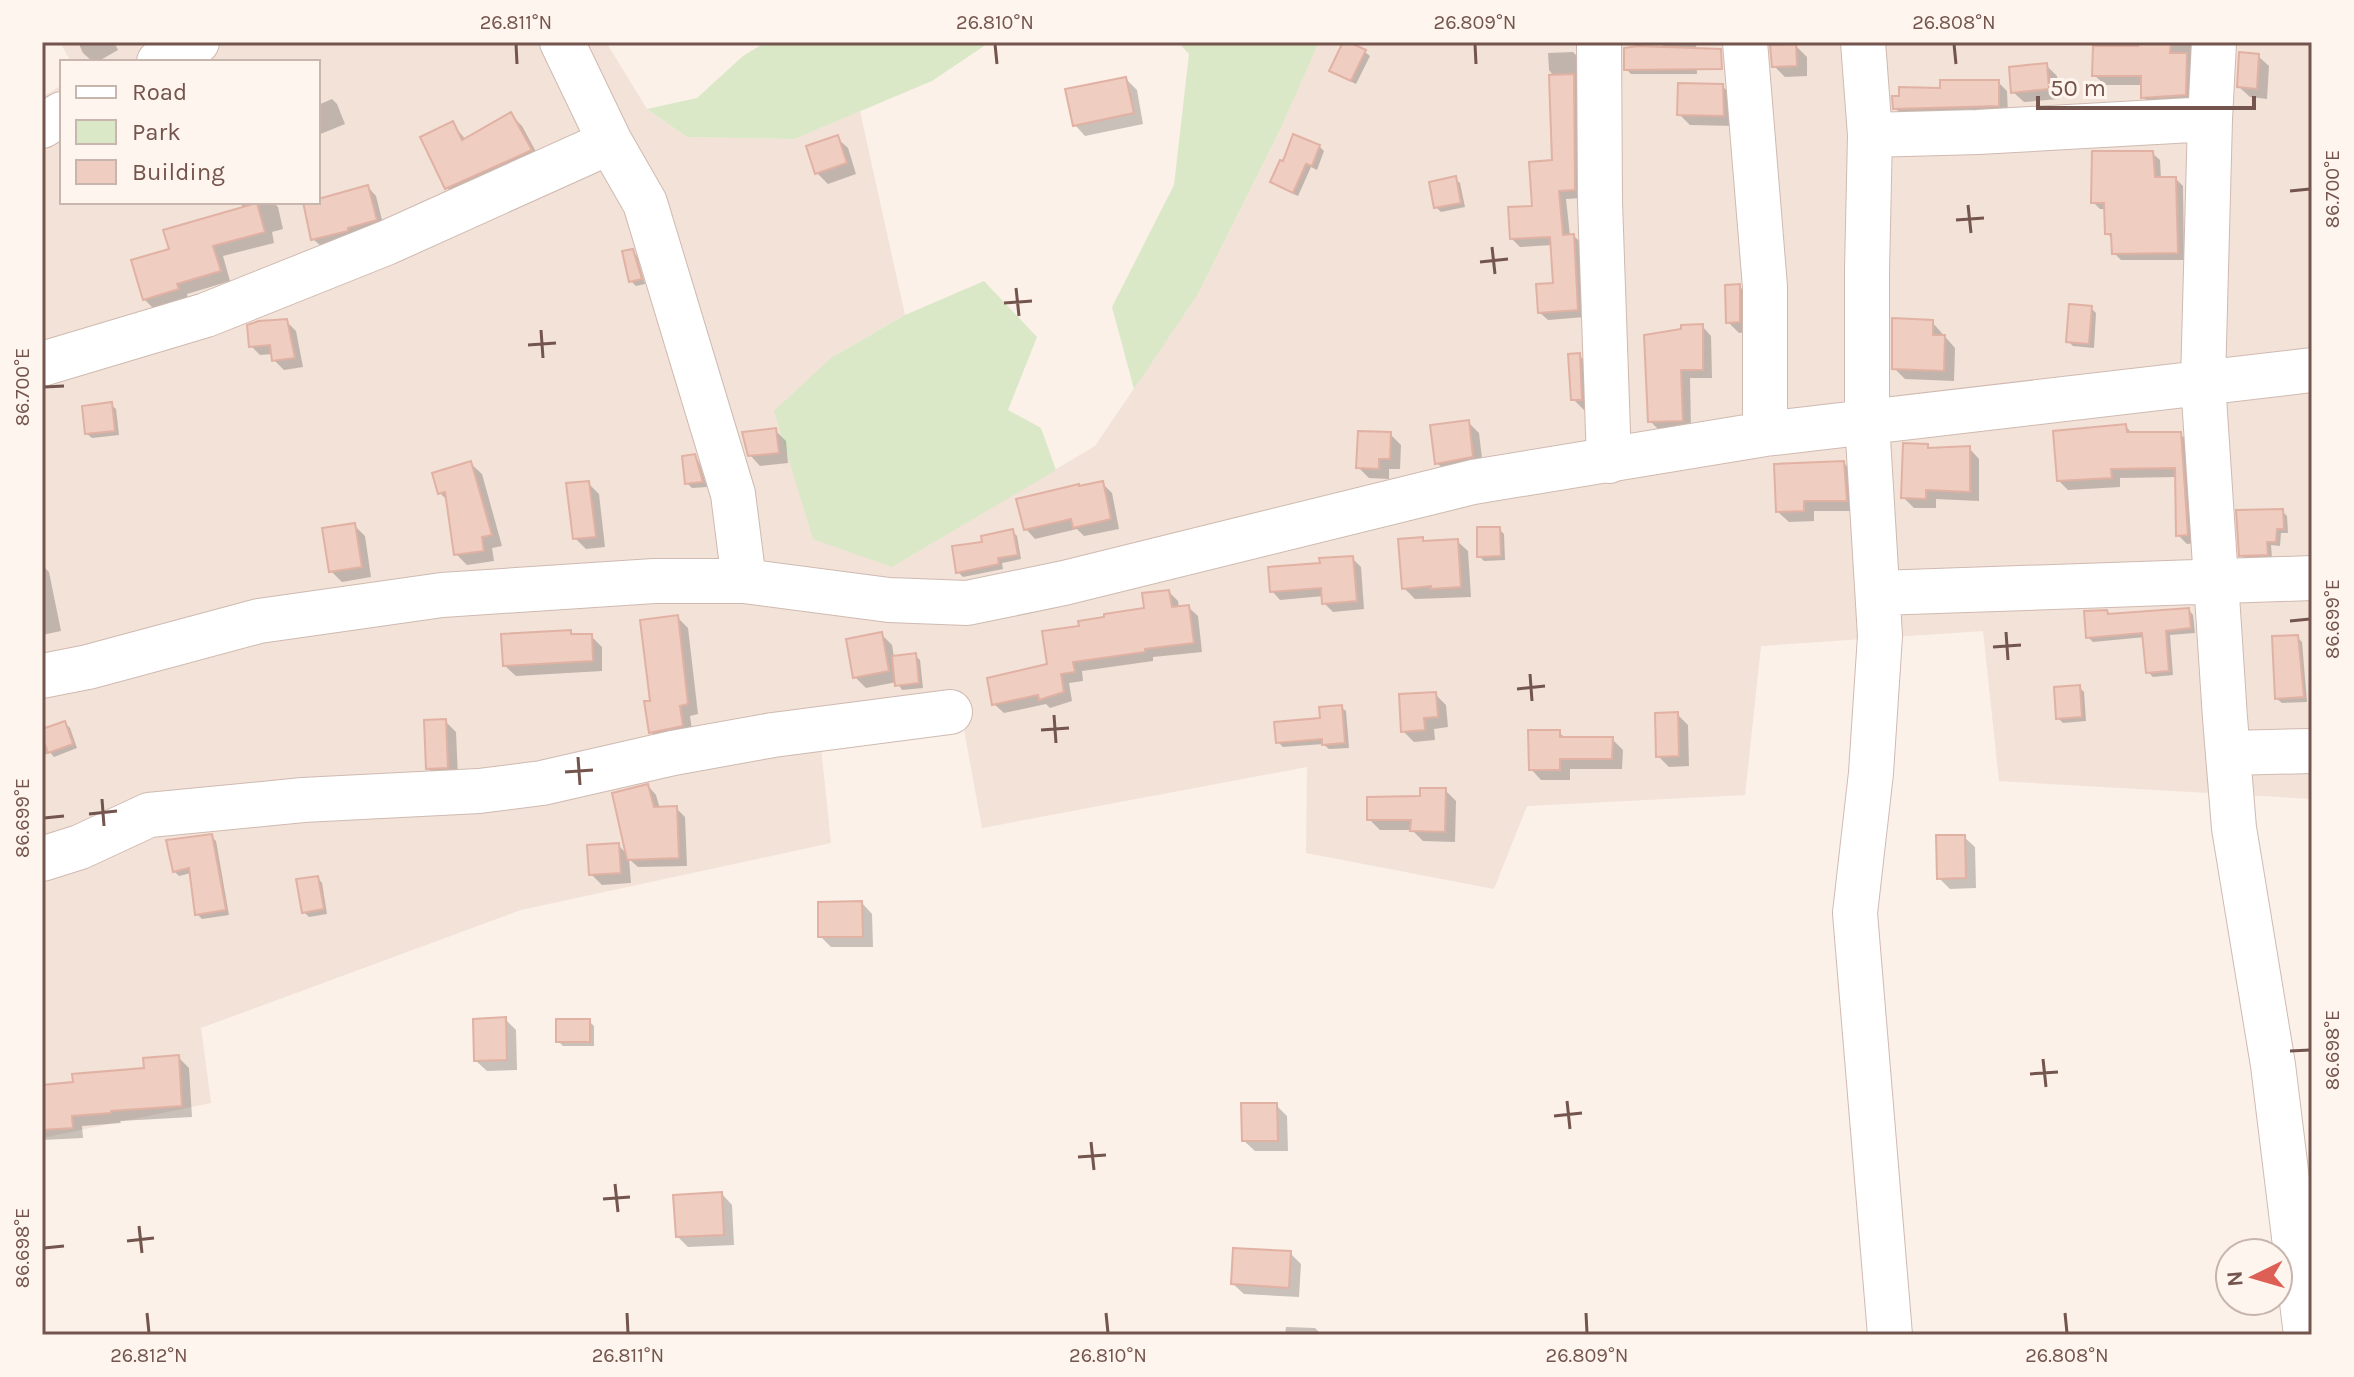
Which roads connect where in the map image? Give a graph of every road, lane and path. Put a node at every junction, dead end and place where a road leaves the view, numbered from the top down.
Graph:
1 (197, 42) edge
2 (562, 42) edge
3 (1599, 42) edge
4 (1745, 42) edge
5 (1863, 42) edge
6 (2214, 42) edge
7 (163, 60) edge
8 (60, 115) edge
9 (2210, 119) junction
10 (42, 126) edge
11 (1870, 135) junction
12 (610, 142) junction
13 (42, 364) edge
14 (2312, 370) edge
15 (2203, 382) junction
16 (1867, 422) junction
17 (1765, 434) junction
18 (1609, 461) junction
19 (2312, 578) edge
20 (744, 581) junction
21 (2215, 582) junction
22 (1879, 593) junction
23 (42, 676) edge
24 (950, 712) dead end
25 (2312, 751) edge
26 (2228, 753) junction
27 (42, 859) edge
28 (1890, 1335) edge
29 (2306, 1335) edge

1 - 7 street
2 - 12 street
3 - 18 street
4 - 17 street
5 - 11 street
6 - 9 street
8 - 10 street
9 - 11 street
9 - 15 street
11 - 16 street
12 - 13 street
12 - 20 street
14 - 15 street
15 - 16 street
15 - 21 street
16 - 17 street
16 - 22 street
17 - 18 street
18 - 20 street
19 - 21 street
20 - 23 street
21 - 22 street
21 - 26 street
22 - 28 street
24 - 27 street
25 - 26 street
26 - 29 street

